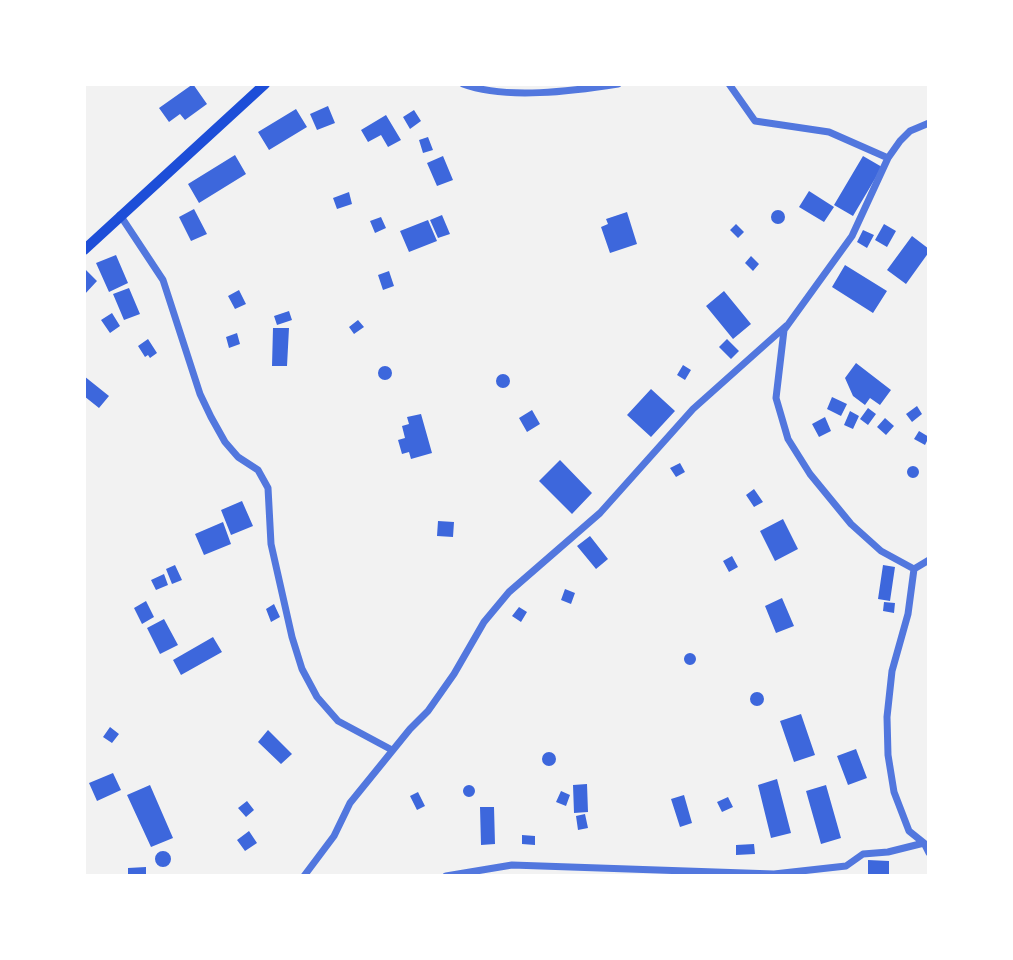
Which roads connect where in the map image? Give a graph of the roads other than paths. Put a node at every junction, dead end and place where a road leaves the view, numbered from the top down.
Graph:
1 (265, 84) edge
2 (463, 84) edge
3 (618, 84) edge
4 (729, 84) edge
5 (929, 123) edge
6 (888, 158) junction
7 (120, 215) junction
8 (84, 250) edge
9 (786, 326) junction
10 (929, 560) edge
11 (914, 569) junction
12 (392, 750) junction
13 (924, 843) junction
14 (929, 853) edge
15 (465, 874) edge
16 (304, 876) edge
17 (446, 876) edge

1 - 7 main road
2 - 3 street
4 - 6 street
5 - 6 street
6 - 9 street
7 - 8 main road
7 - 12 street
9 - 11 street
9 - 12 street
10 - 11 street
11 - 13 street
12 - 16 street
13 - 14 street
13 - 15 street
15 - 17 street

